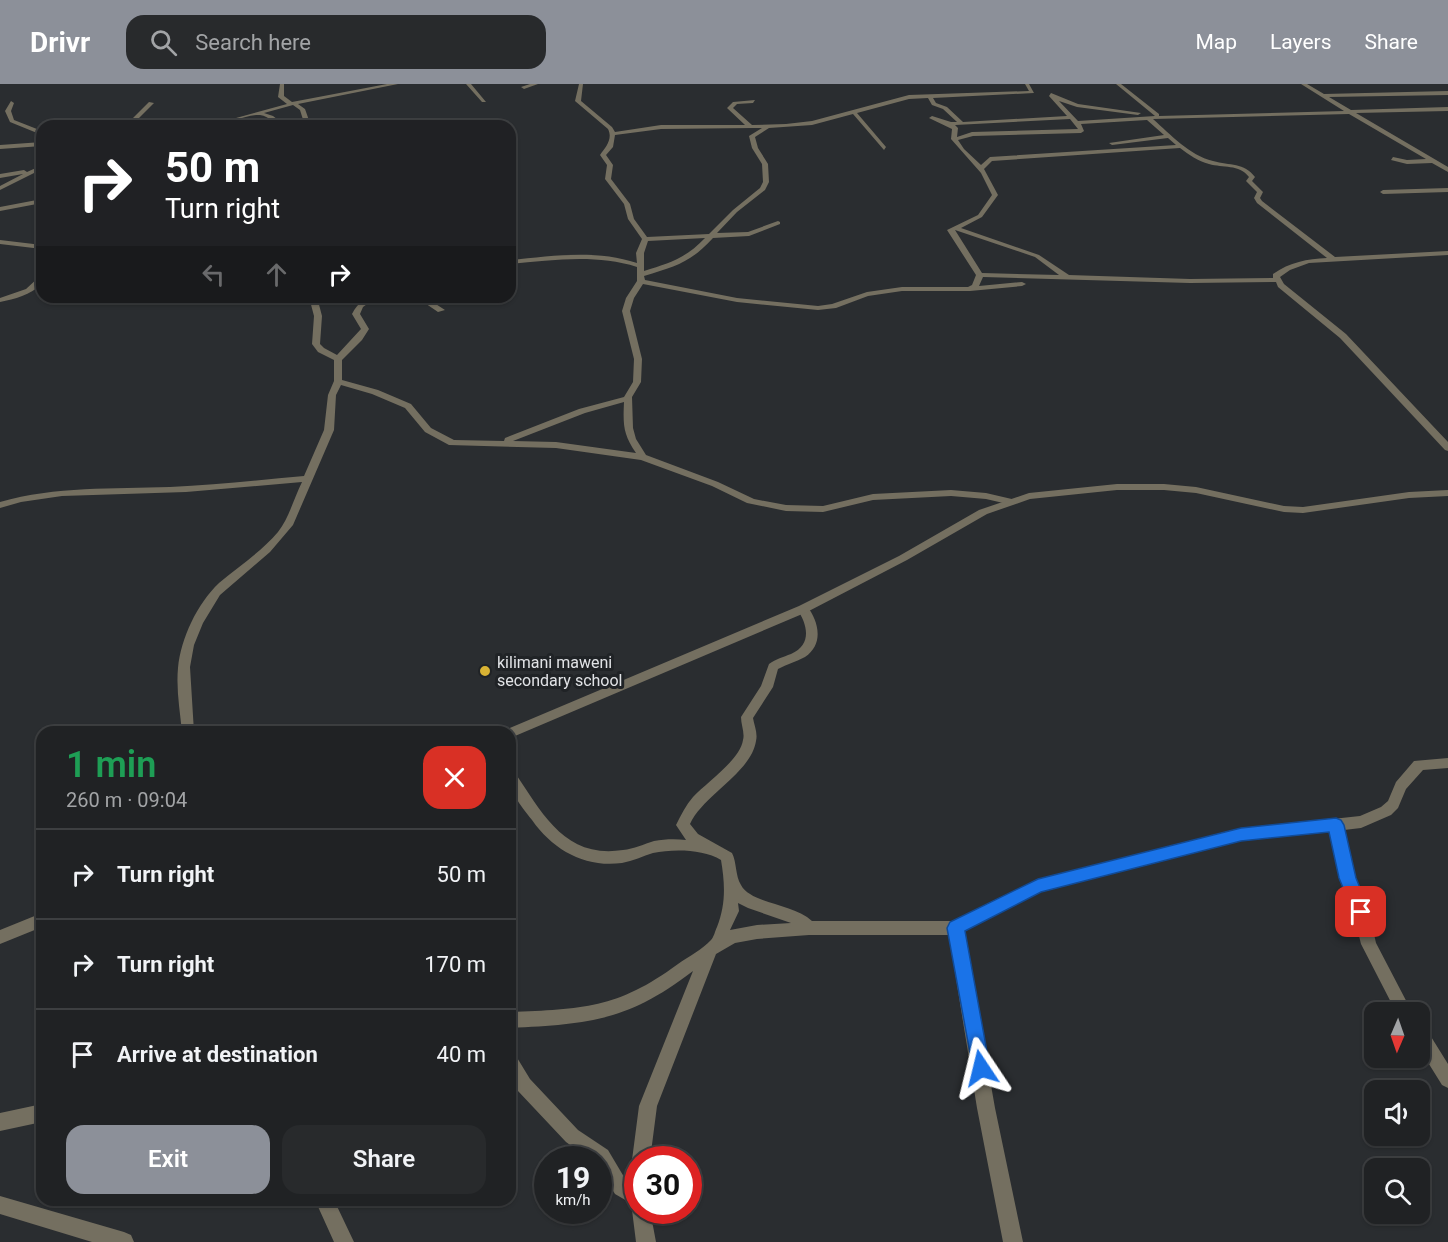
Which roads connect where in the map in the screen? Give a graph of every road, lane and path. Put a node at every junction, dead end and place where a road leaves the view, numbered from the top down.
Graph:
1 (282, 84) edge
2 (396, 84) edge
3 (468, 84) edge
4 (536, 84) edge
5 (581, 84) edge
6 (1118, 84) edge
7 (1303, 84) edge
8 (1430, 84) edge
9 (1027, 85) edge
10 (524, 87) dead end
11 (1032, 92) junction
12 (1448, 93) edge
13 (1009, 94) junction
14 (1046, 94) junction
15 (929, 95) junction
16 (1324, 96) junction
17 (484, 101) dead end
18 (753, 101) dead end
19 (11, 103) dead end
20 (151, 103) dead end
21 (292, 103) junction
22 (937, 105) junction
23 (1448, 109) edge
24 (853, 111) junction
25 (1349, 111) junction
26 (259, 113) junction
27 (1157, 115) junction
28 (1071, 117) junction
29 (1172, 117) junction
30 (932, 118) junction
31 (1148, 118) junction
32 (135, 120) edge
33 (233, 120) edge
34 (274, 120) edge
35 (306, 120) edge
36 (961, 123) junction
37 (1077, 123) junction
38 (950, 124) junction
39 (751, 127) junction
40 (768, 127) junction
41 (939, 127) dead end
42 (36, 131) edge
43 (613, 134) junction
44 (1170, 136) junction
45 (954, 139) junction
46 (36, 144) edge
47 (1182, 146) junction
48 (1, 147) edge
49 (884, 148) dead end
50 (1065, 154) junction
51 (1393, 159) dead end
52 (1432, 161) junction
53 (36, 168) edge
54 (981, 168) junction
55 (36, 169) edge
56 (0, 170) edge
57 (36, 170) edge
58 (1448, 170) edge
59 (0, 176) edge
60 (1, 188) edge
61 (1448, 190) edge
62 (1383, 192) dead end
63 (36, 202) edge
64 (0, 209) edge
65 (778, 223) dead end
66 (953, 228) junction
67 (711, 237) junction
68 (645, 239) junction
69 (0, 242) edge
70 (36, 246) edge
71 (1448, 253) edge
72 (1333, 259) junction
73 (516, 261) edge
74 (640, 274) junction
75 (980, 275) junction
76 (1064, 278) junction
77 (1277, 280) junction
78 (36, 286) edge
79 (970, 289) junction
80 (0, 300) edge
81 (315, 303) edge
82 (365, 303) edge
83 (430, 303) edge
84 (441, 310) dead end
85 (338, 359) junction
86 (338, 381) junction
87 (628, 399) junction
88 (495, 444) junction
89 (1448, 448) edge
90 (643, 457) junction
91 (308, 479) junction
92 (1448, 493) edge
93 (1012, 502) junction
94 (0, 505) edge
95 (803, 609) junction
96 (188, 726) edge
97 (516, 730) edge
98 (1448, 763) edge
99 (516, 785) edge
100 (1336, 825) junction
101 (712, 849) junction
102 (731, 880) junction
103 (36, 922) edge
104 (809, 928) junction
105 (956, 928) junction
106 (0, 937) edge
107 (714, 946) junction
108 (1399, 1002) edge
109 (516, 1020) edge
110 (1430, 1047) joint
111 (1448, 1059) edge
112 (516, 1072) edge
113 (1448, 1079) edge
114 (36, 1114) edge
115 (0, 1122) edge
116 (643, 1146) edge
117 (624, 1190) edge
118 (0, 1205) edge
119 (327, 1206) edge
120 (643, 1224) edge
121 (124, 1242) edge
122 (344, 1242) edge
123 (646, 1242) edge
124 (1013, 1242) edge

1 - 21 street
2 - 21 street
3 - 17 street
4 - 10 street
5 - 43 street
6 - 27 street
7 - 16 street
8 - 12 street
9 - 11 street
9 - 13 street
11 - 13 street
11 - 14 street
12 - 16 street
13 - 15 street
14 - 27 street
14 - 28 street
15 - 22 street
15 - 24 street
16 - 25 street
18 - 39 street
19 - 42 street
20 - 32 street
21 - 26 street
21 - 35 street
22 - 30 street
22 - 36 street
23 - 25 street
24 - 40 street
24 - 49 street
25 - 29 street
25 - 52 street
26 - 33 street
26 - 34 street
27 - 29 street
28 - 36 street
28 - 37 street
29 - 31 street
30 - 38 street
30 - 41 street
31 - 37 street
31 - 44 street
36 - 38 street
37 - 45 street
38 - 45 street
39 - 40 street
39 - 43 street
40 - 67 street
43 - 68 street
44 - 47 street
44 - 50 street
45 - 54 street
46 - 48 street
47 - 50 street
47 - 72 street
50 - 54 street
51 - 52 street
52 - 58 street
53 - 56 street
54 - 66 street
55 - 59 street
57 - 60 street
61 - 62 street
63 - 64 street
65 - 67 street
66 - 75 street
66 - 76 street
67 - 68 street
67 - 74 street
68 - 74 street
69 - 70 street
71 - 72 street
72 - 77 street
73 - 74 street
74 - 79 street
74 - 87 street
75 - 76 street
75 - 79 street
76 - 77 street
76 - 79 street
77 - 89 street
78 - 80 street
81 - 85 street
82 - 85 street
83 - 84 street
85 - 86 street
86 - 88 street
86 - 91 street
87 - 88 street
87 - 90 street
88 - 90 street
90 - 93 street
91 - 94 street
91 - 96 street
92 - 93 street
93 - 95 street
95 - 97 street
95 - 101 street
98 - 100 street
99 - 101 street
100 - 105 street
100 - 108 street
101 - 102 street
102 - 104 street
102 - 107 street
103 - 106 street
104 - 105 street
104 - 107 street
105 - 124 street
107 - 109 street
107 - 116 street
110 - 111 street
110 - 113 street
112 - 117 street
114 - 115 street
118 - 121 street
119 - 122 street
120 - 123 street

